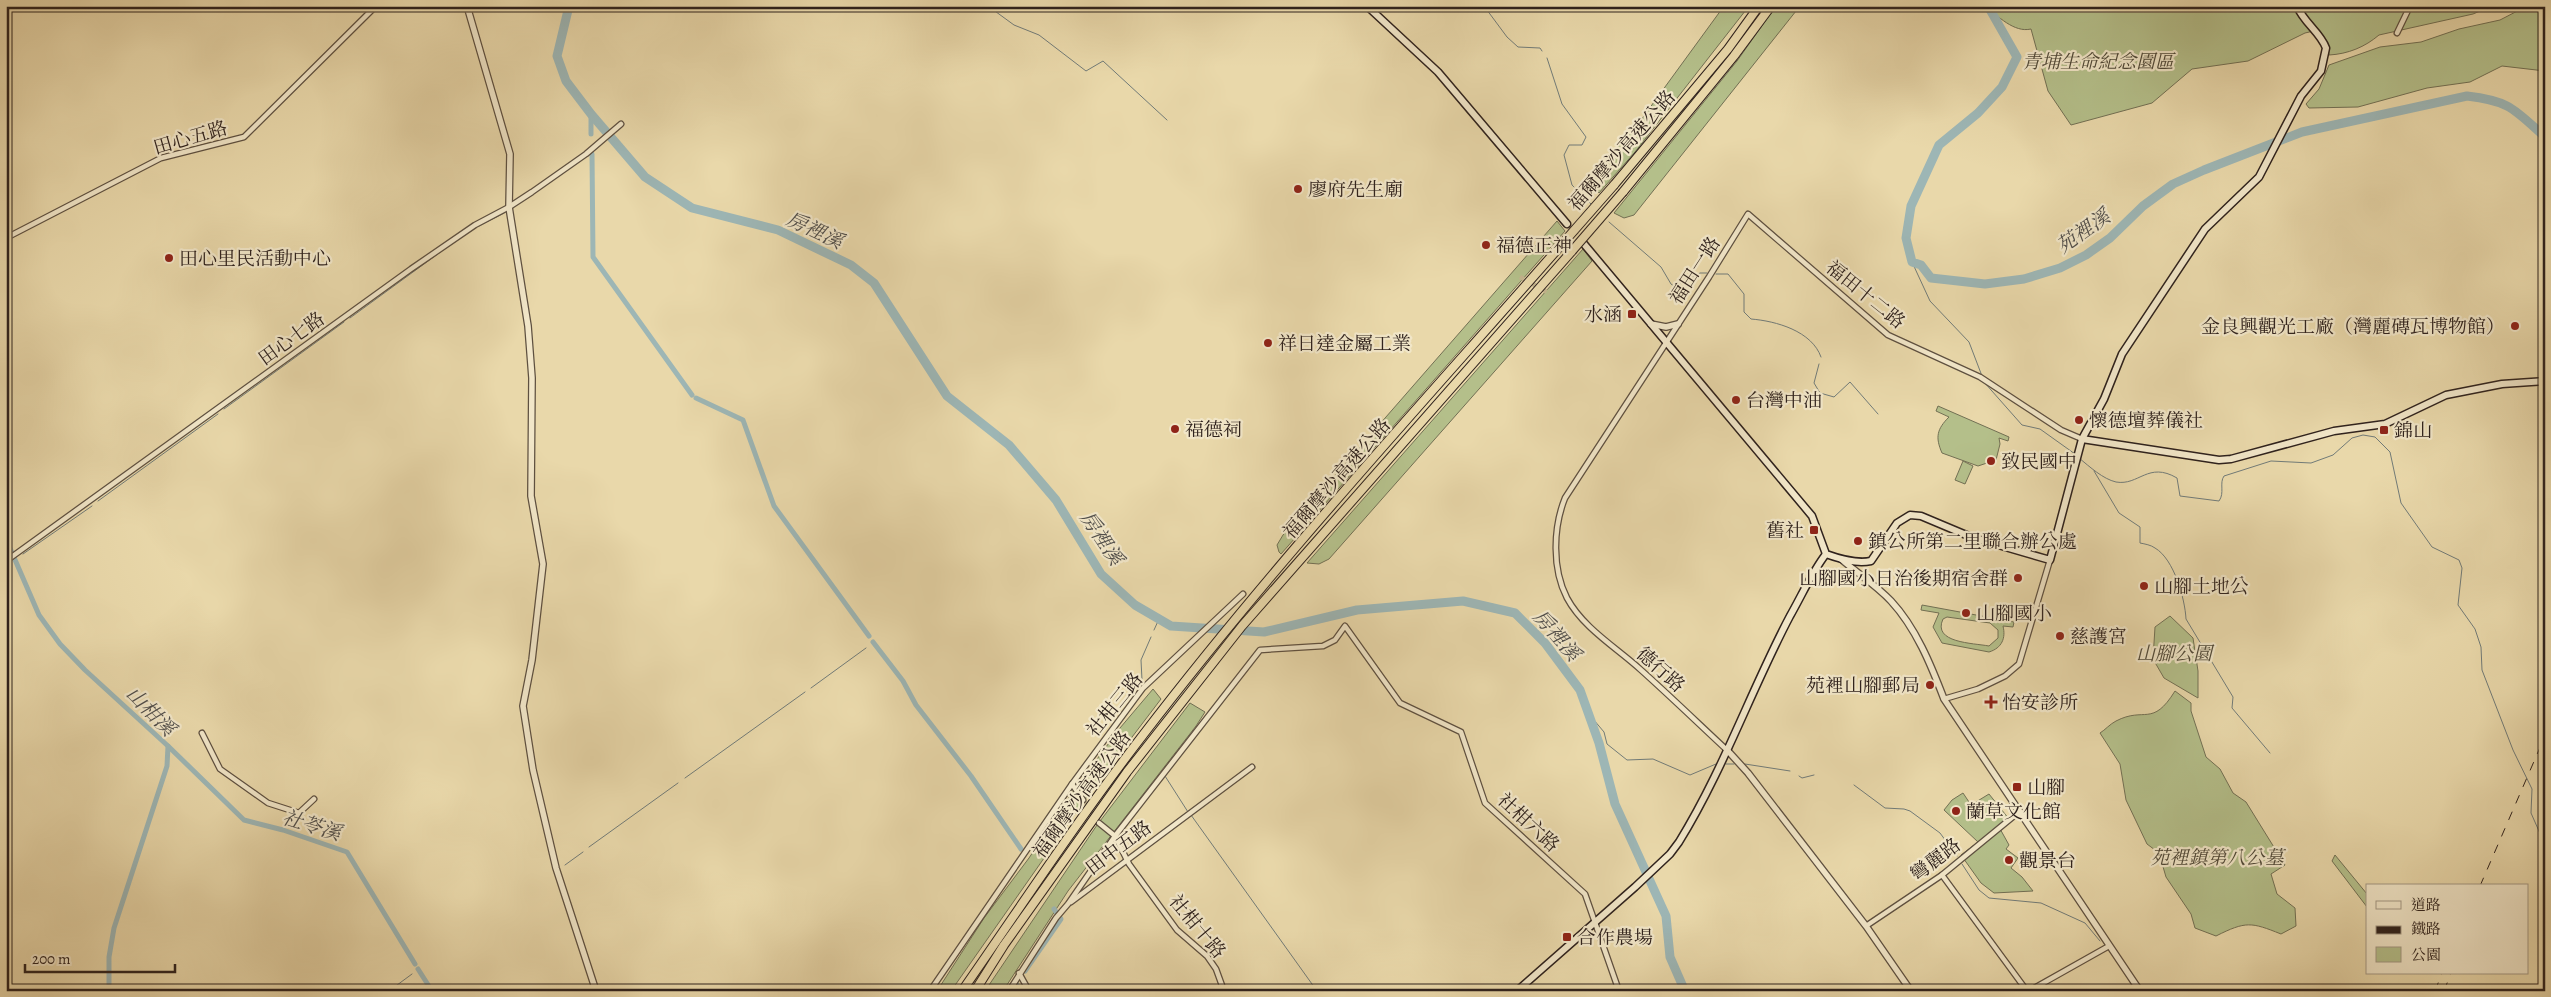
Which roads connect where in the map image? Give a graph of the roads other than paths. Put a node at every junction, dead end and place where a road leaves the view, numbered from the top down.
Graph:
1 (376, 6) edge
2 (466, 6) edge
3 (1367, 6) edge
4 (1759, 6) edge
5 (1771, 6) edge
6 (2297, 6) edge
7 (2410, 6) edge
8 (2397, 33) dead end
9 (620, 125) dead end
10 (509, 207) junction
11 (1748, 214) joint
12 (1567, 224) tunnel mouth
13 (6, 238) edge
14 (1584, 244) tunnel mouth
15 (1651, 324) junction
16 (1678, 324) junction
17 (1666, 342) junction
18 (2545, 381) edge
19 (2082, 439) junction
20 (1826, 554) junction
21 (1841, 559) junction
22 (2050, 560) junction
23 (6, 561) edge
24 (1243, 594) dead end
25 (1944, 699) junction
26 (202, 733) dead end
27 (1728, 751) junction
28 (1252, 767) dead end
29 (1072, 784) junction
30 (314, 799) dead end
31 (1083, 800) tunnel mouth
32 (2020, 811) junction
33 (1099, 823) tunnel mouth
34 (1115, 836) junction
35 (1126, 859) junction
36 (1942, 875) junction
37 (1068, 904) junction
38 (1594, 922) junction
39 (1866, 926) junction
40 (2109, 946) junction
41 (1019, 973) junction
42 (2138, 988) edge
43 (596, 991) edge
44 (930, 991) edge
45 (962, 991) edge
46 (975, 991) edge
47 (1009, 991) edge
48 (1029, 991) edge
49 (1224, 991) edge
50 (1517, 991) edge
51 (1619, 991) edge
52 (1911, 991) edge
53 (2028, 991) edge
54 (2125, 991) edge

1 - 13 street, 田心五路
2 - 10 street
3 - 12 main road
4 - 45 highway, 福爾摩沙高速公路, bridge
5 - 46 highway, 福爾摩沙高速公路, bridge
6 - 19 main road
7 - 8 street
9 - 10 street, 田心七路
10 - 23 street, 田心七路
10 - 43 street
11 - 16 street, 福田一路
11 - 19 street, 福田十二路
14 - 15 main road
15 - 16 street
15 - 17 main road
16 - 17 street, 福田一路
17 - 20 main road
17 - 27 street, 德行路
18 - 19 main road
19 - 22 main road
20 - 21 main road
20 - 27 main road
21 - 22 main road
21 - 25 street
22 - 25 street
24 - 29 street, 社柑三路
25 - 32 street
26 - 30 street
27 - 38 main road
27 - 39 street, 德行路
28 - 35 street, 田中五路
29 - 31 street
29 - 44 street, 社柑三路
32 - 36 street, 彎麗路
32 - 40 street
33 - 34 street
34 - 35 street, 社柑十路
34 - 37 street
34 - 38 street, 社柑六路
35 - 37 street, 田中五路
35 - 49 street, 社柑十路
36 - 39 street, 彎麗路
36 - 53 street
37 - 41 street
38 - 50 main road
38 - 51 street, 社柑六路
39 - 52 street, 德行路
40 - 42 street
40 - 53 street
41 - 47 street
41 - 48 street
42 - 54 street

